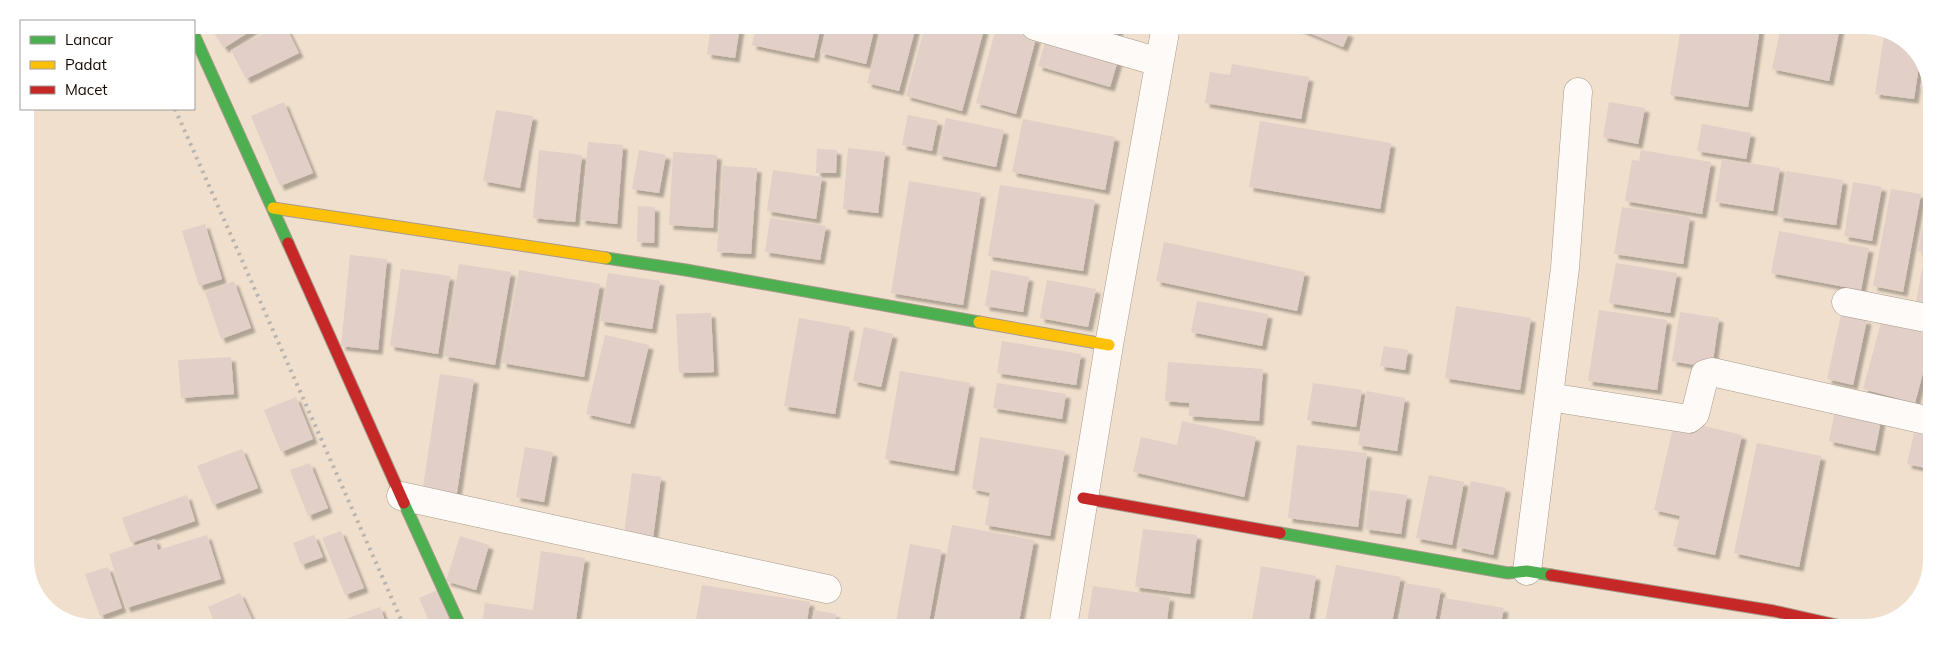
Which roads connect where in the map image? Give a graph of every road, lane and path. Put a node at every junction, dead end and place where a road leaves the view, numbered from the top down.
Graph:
1 (1063, 34) edge
2 (1164, 34) edge
3 (195, 36) edge
4 (1159, 62) junction
5 (1578, 92) dead end
6 (273, 208) junction
7 (1846, 302) dead end
8 (1923, 317) edge
9 (1109, 345) junction
10 (1549, 397) junction
11 (1923, 419) edge
12 (402, 496) junction
13 (1084, 498) junction
14 (1527, 571) junction
15 (827, 589) dead end
16 (457, 619) edge
17 (1064, 619) edge
18 (1812, 619) edge

1 - 4 street
2 - 4 street
3 - 6 street
4 - 9 street
5 - 10 street
6 - 9 street
6 - 12 street
7 - 8 street
9 - 13 street
10 - 11 street
10 - 14 street
12 - 15 street
12 - 16 street
13 - 14 street
13 - 17 street
14 - 18 street

